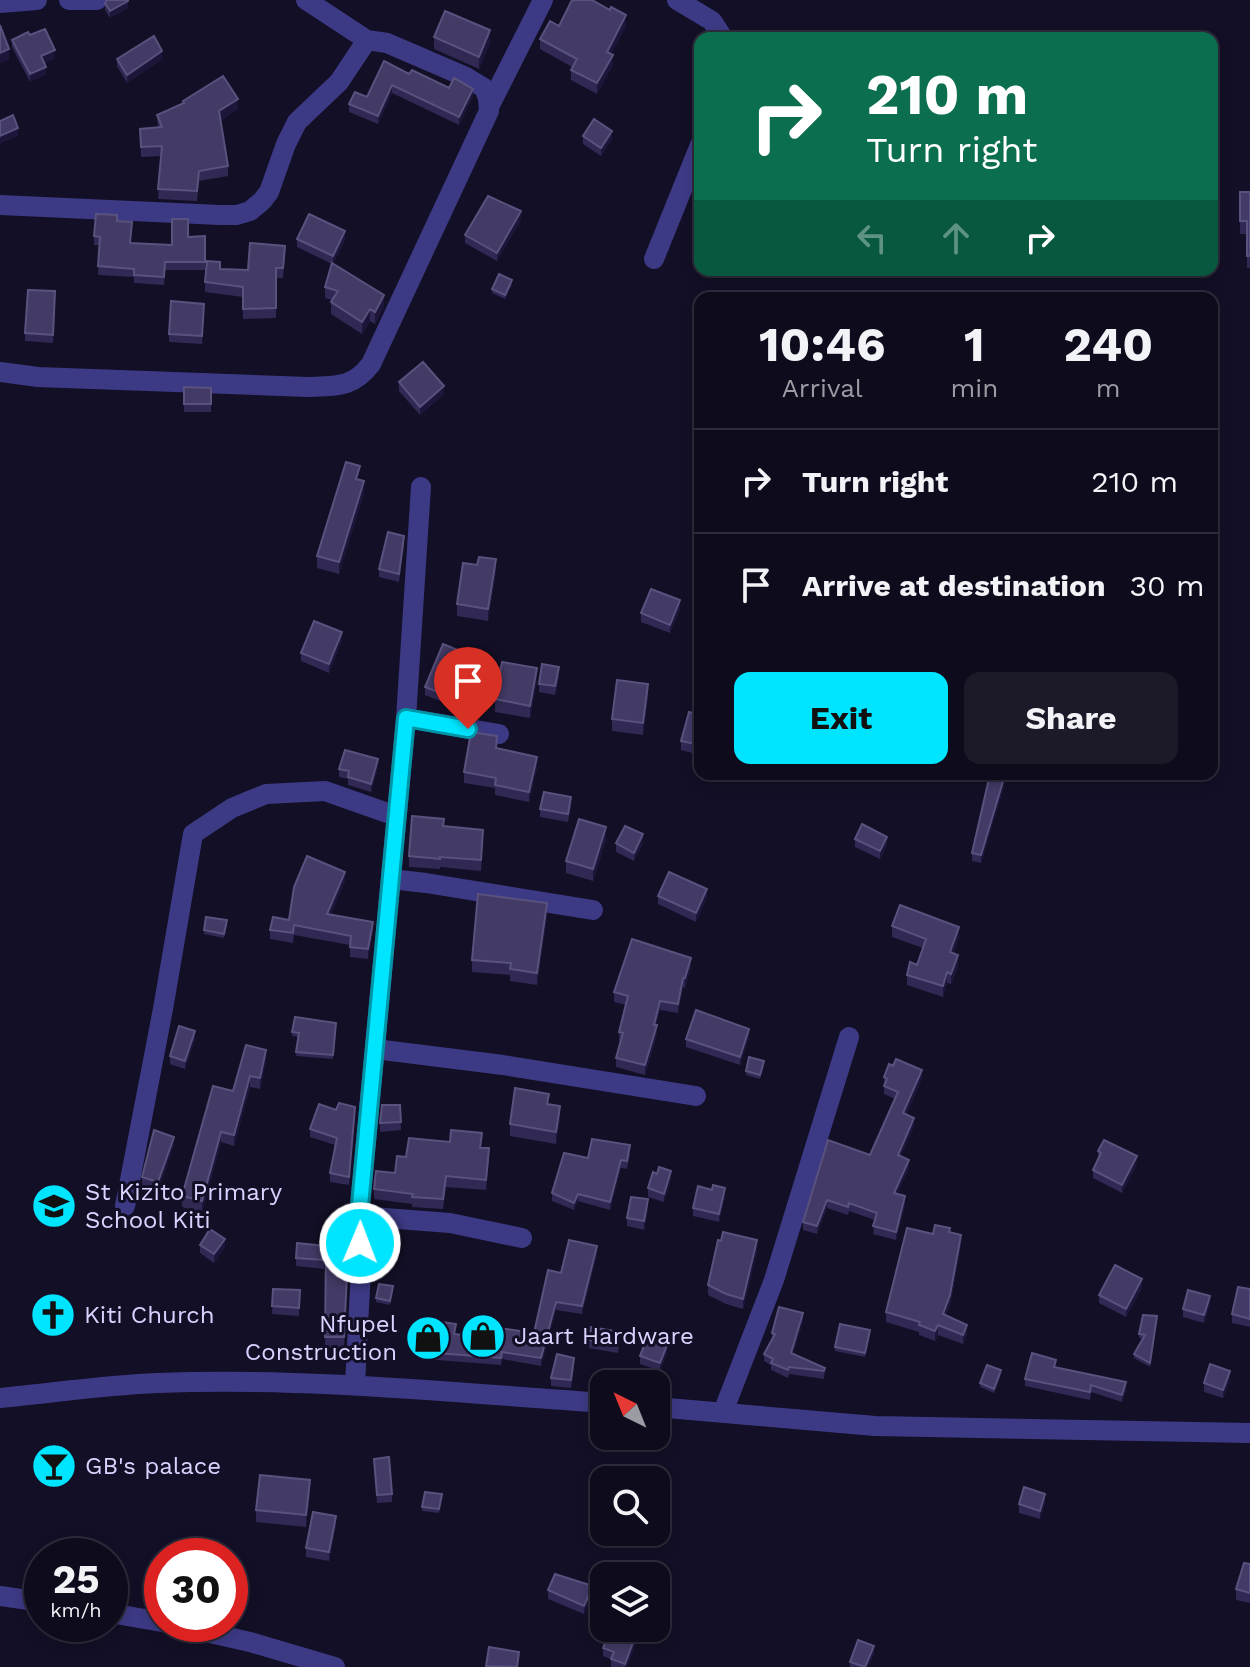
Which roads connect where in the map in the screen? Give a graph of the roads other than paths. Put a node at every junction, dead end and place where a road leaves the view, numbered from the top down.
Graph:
1 (37, 0) edge
2 (69, 0) edge
3 (97, 0) edge
4 (306, 0) edge
5 (543, 0) edge
6 (677, 0) edge
7 (0, 3) edge
8 (719, 32) edge
9 (367, 40) junction
10 (489, 107) junction
11 (694, 160) edge
12 (0, 205) edge
13 (654, 259) dead end
14 (0, 372) edge
15 (421, 487) dead end
16 (406, 718) junction
17 (499, 734) edge
18 (396, 816) junction
19 (391, 879) junction
20 (593, 910) dead end
21 (849, 1037) dead end
22 (375, 1049) junction
23 (696, 1096) dead end
24 (125, 1206) dead end
25 (359, 1216) junction
26 (522, 1238) dead end
27 (355, 1385) junction
28 (0, 1398) edge
29 (590, 1402) edge
30 (670, 1408) edge
31 (723, 1412) junction
32 (1250, 1433) edge
33 (0, 1596) edge
34 (24, 1599) edge
35 (248, 1642) edge
36 (335, 1667) edge

1 - 7 street
2 - 3 street
4 - 9 street
5 - 10 street
6 - 8 street
9 - 10 street
9 - 12 street
10 - 14 street
11 - 13 street
15 - 16 street
16 - 17 street
16 - 18 street
18 - 19 street
18 - 24 street
19 - 20 street
19 - 22 street
21 - 31 street
22 - 23 street
22 - 25 street
25 - 26 street
25 - 27 street
27 - 28 street
27 - 29 street
30 - 31 street
31 - 32 street
33 - 34 street
35 - 36 street

